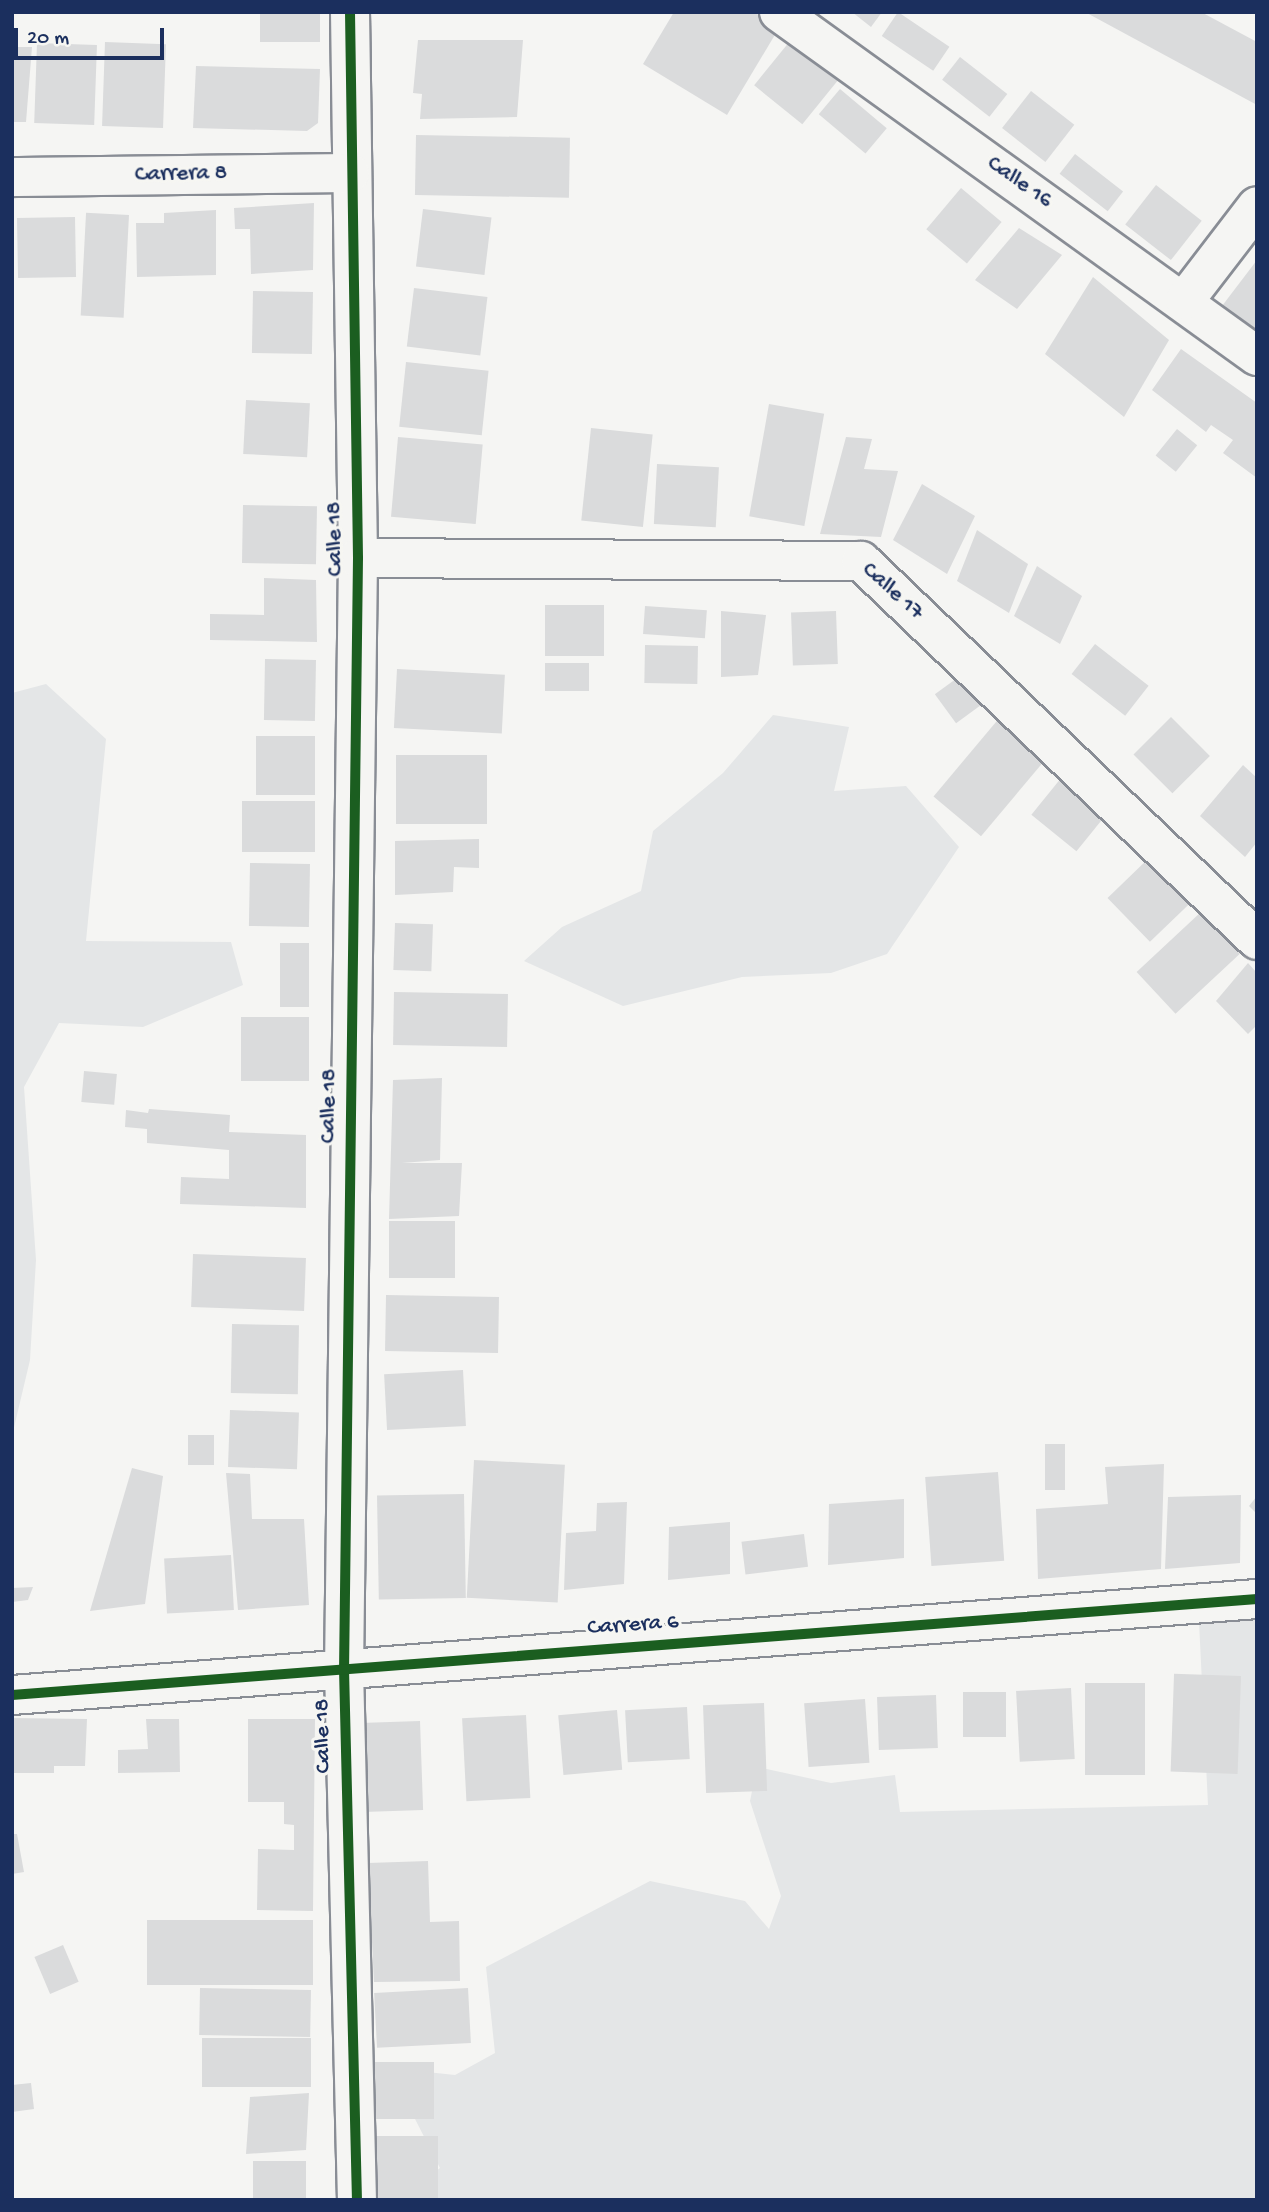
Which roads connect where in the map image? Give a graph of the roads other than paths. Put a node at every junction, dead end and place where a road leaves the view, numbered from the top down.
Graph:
1 (350, 12) edge
2 (779, 12) edge
3 (349, 173) junction
4 (12, 177) edge
5 (1257, 206) edge
6 (1185, 300) junction
7 (1257, 356) edge
8 (358, 558) junction
9 (1257, 940) edge
10 (1257, 1599) edge
11 (344, 1669) junction
12 (12, 1695) edge
13 (356, 2200) edge

1 - 3 street, Calle 18
2 - 6 street, Calle 16
3 - 4 street, Carrera 8
3 - 8 street, Calle 18
5 - 6 street
6 - 7 street, Calle 16
8 - 9 street, Calle 17
8 - 11 street, Calle 18
10 - 11 street, Carrera 6
11 - 12 street, Carrera 6
11 - 13 street, Calle 18

